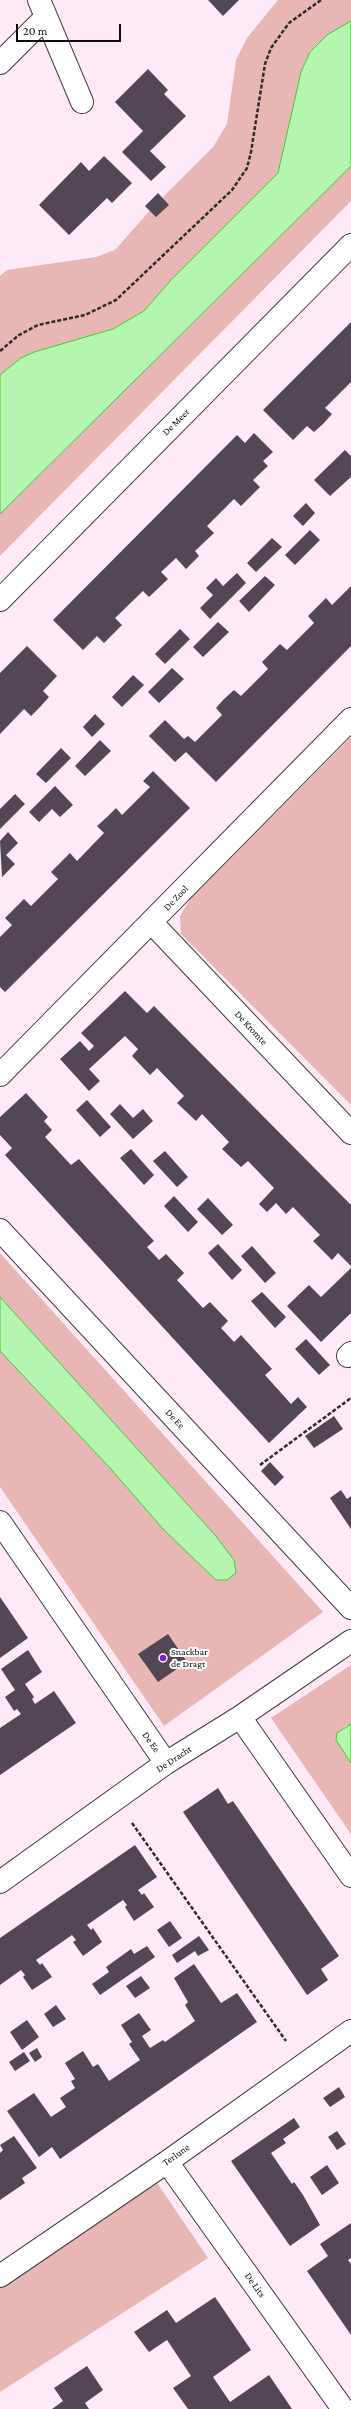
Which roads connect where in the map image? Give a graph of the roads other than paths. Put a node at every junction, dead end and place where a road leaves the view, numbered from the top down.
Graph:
1 (42, 9) edge
2 (0, 63) edge
3 (82, 102) dead end
4 (351, 245) edge
5 (0, 600) edge
6 (351, 719) edge
7 (152, 923) junction
8 (0, 1075) edge
9 (351, 1133) edge
10 (0, 1230) edge
11 (0, 1522) edge
12 (351, 1608) edge
13 (351, 1641) edge
14 (240, 1717) junction
15 (166, 1763) junction
16 (351, 1876) edge
17 (0, 1882) edge
18 (351, 2031) edge
19 (167, 2162) junction
20 (0, 2276) edge
21 (343, 2409) edge

1 - 2 street
1 - 3 street
4 - 5 street, De Meer
6 - 7 street, De Zool
7 - 8 street, De Zool
7 - 9 street, De Kromte
10 - 12 street, De Ee
11 - 15 street, De Ee
13 - 14 street, De Dracht
14 - 15 street, De Dracht
14 - 16 street
15 - 17 street, De Dracht
18 - 19 street, Terlune
19 - 20 street, Terlune
19 - 21 street, De Lits

